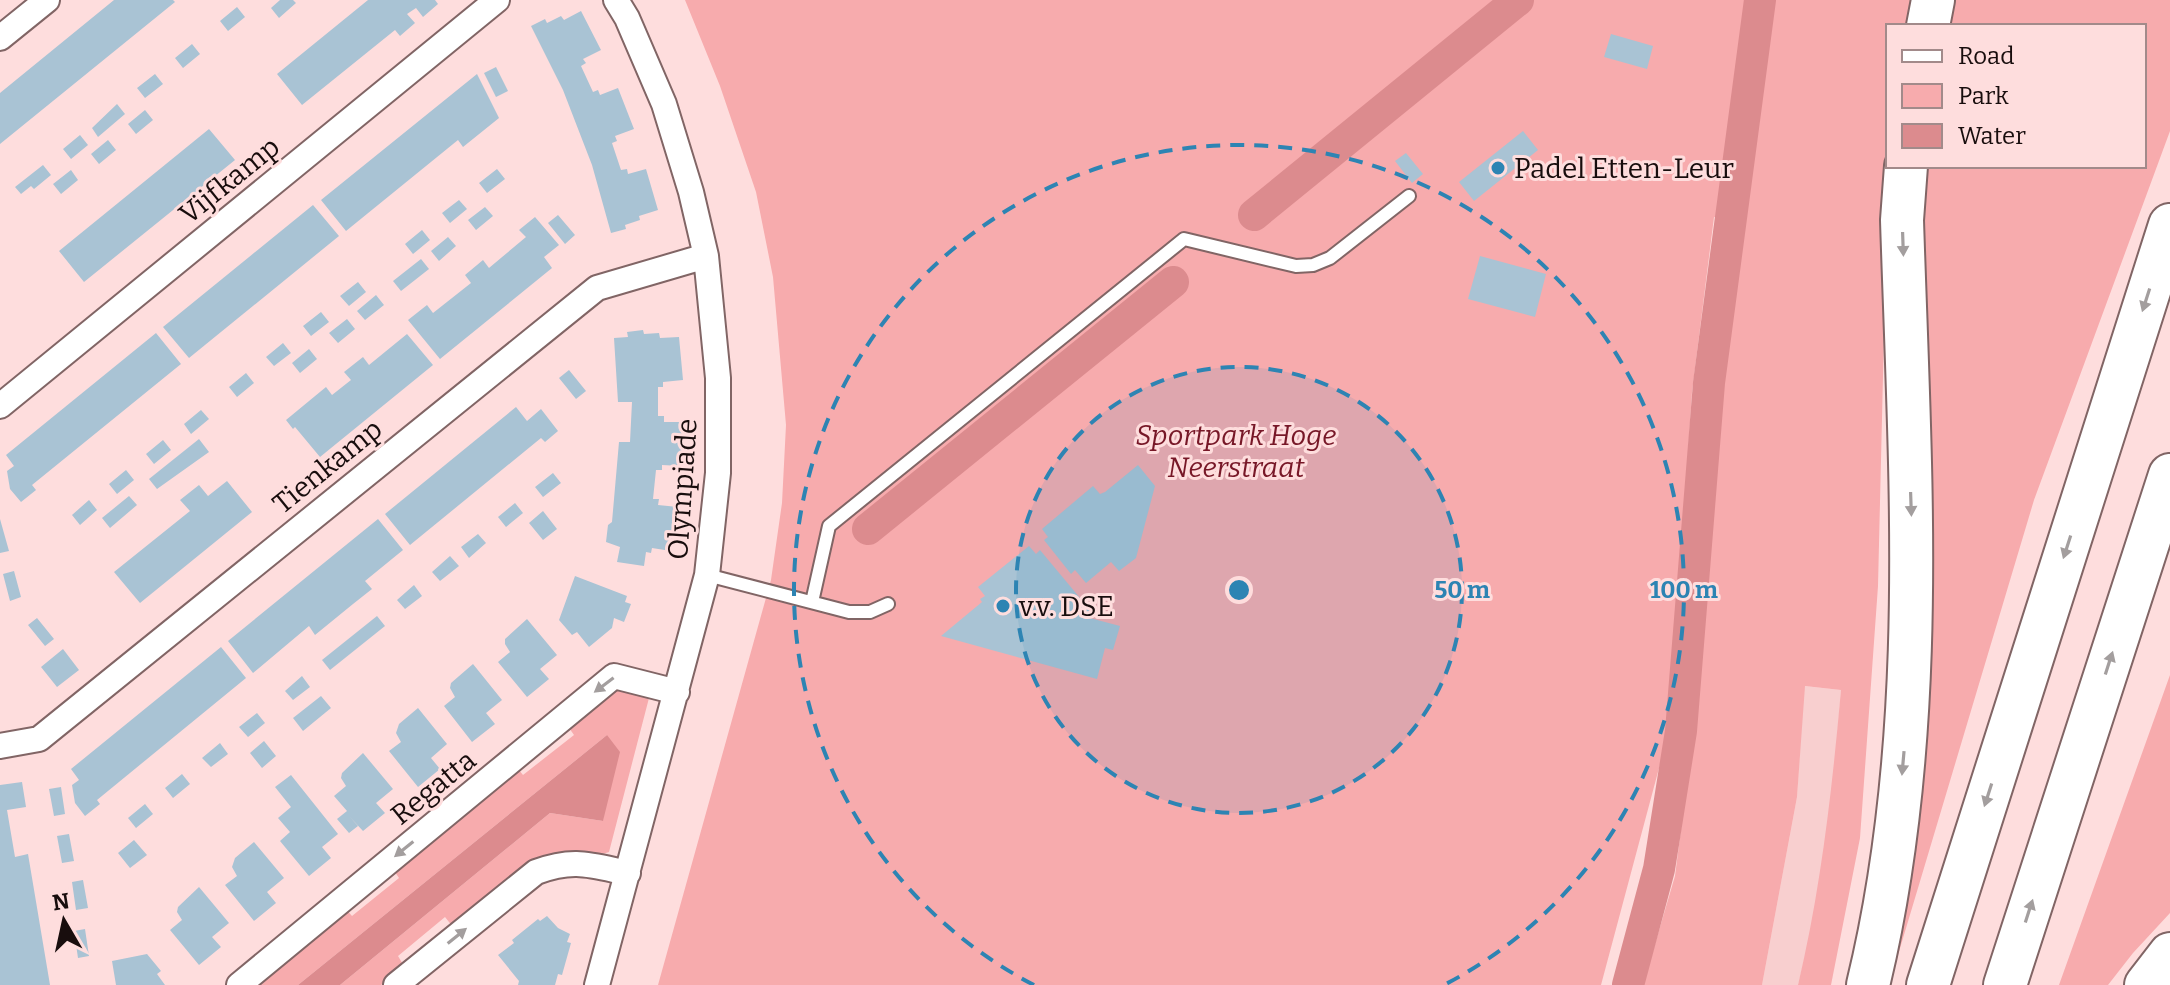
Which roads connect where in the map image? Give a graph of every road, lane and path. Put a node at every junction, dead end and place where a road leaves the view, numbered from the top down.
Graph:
1 (47, 0) edge
2 (497, 0) edge
3 (616, 0) edge
4 (1933, 0) edge
5 (1928, 24) edge
6 (0, 38) edge
7 (1906, 168) edge
8 (1409, 196) dead end
9 (2170, 225) edge
10 (706, 256) junction
11 (0, 406) edge
12 (2170, 475) edge
13 (707, 575) junction
14 (812, 602) junction
15 (888, 604) dead end
16 (677, 692) junction
17 (0, 746) edge
18 (628, 873) junction
19 (2170, 954) edge
20 (239, 985) edge
21 (396, 985) edge
22 (597, 985) edge
23 (1868, 985) edge
24 (1928, 985) edge
25 (2005, 985) edge
26 (2146, 985) edge

1 - 6 street
2 - 11 street, Vijfkamp
3 - 10 street, Olympiade
4 - 5 highway
7 -> 23 highway
8 - 14 lane
9 -> 24 highway
10 - 13 street, Olympiade
10 - 17 street, Tienkamp
25 -> 12 highway
13 - 14 lane
13 - 16 street, Olympiade
14 - 15 lane
16 - 18 street, Olympiade
16 -> 20 street, Regatta
21 -> 18 street
18 - 22 street, Olympiade
19 - 26 highway

